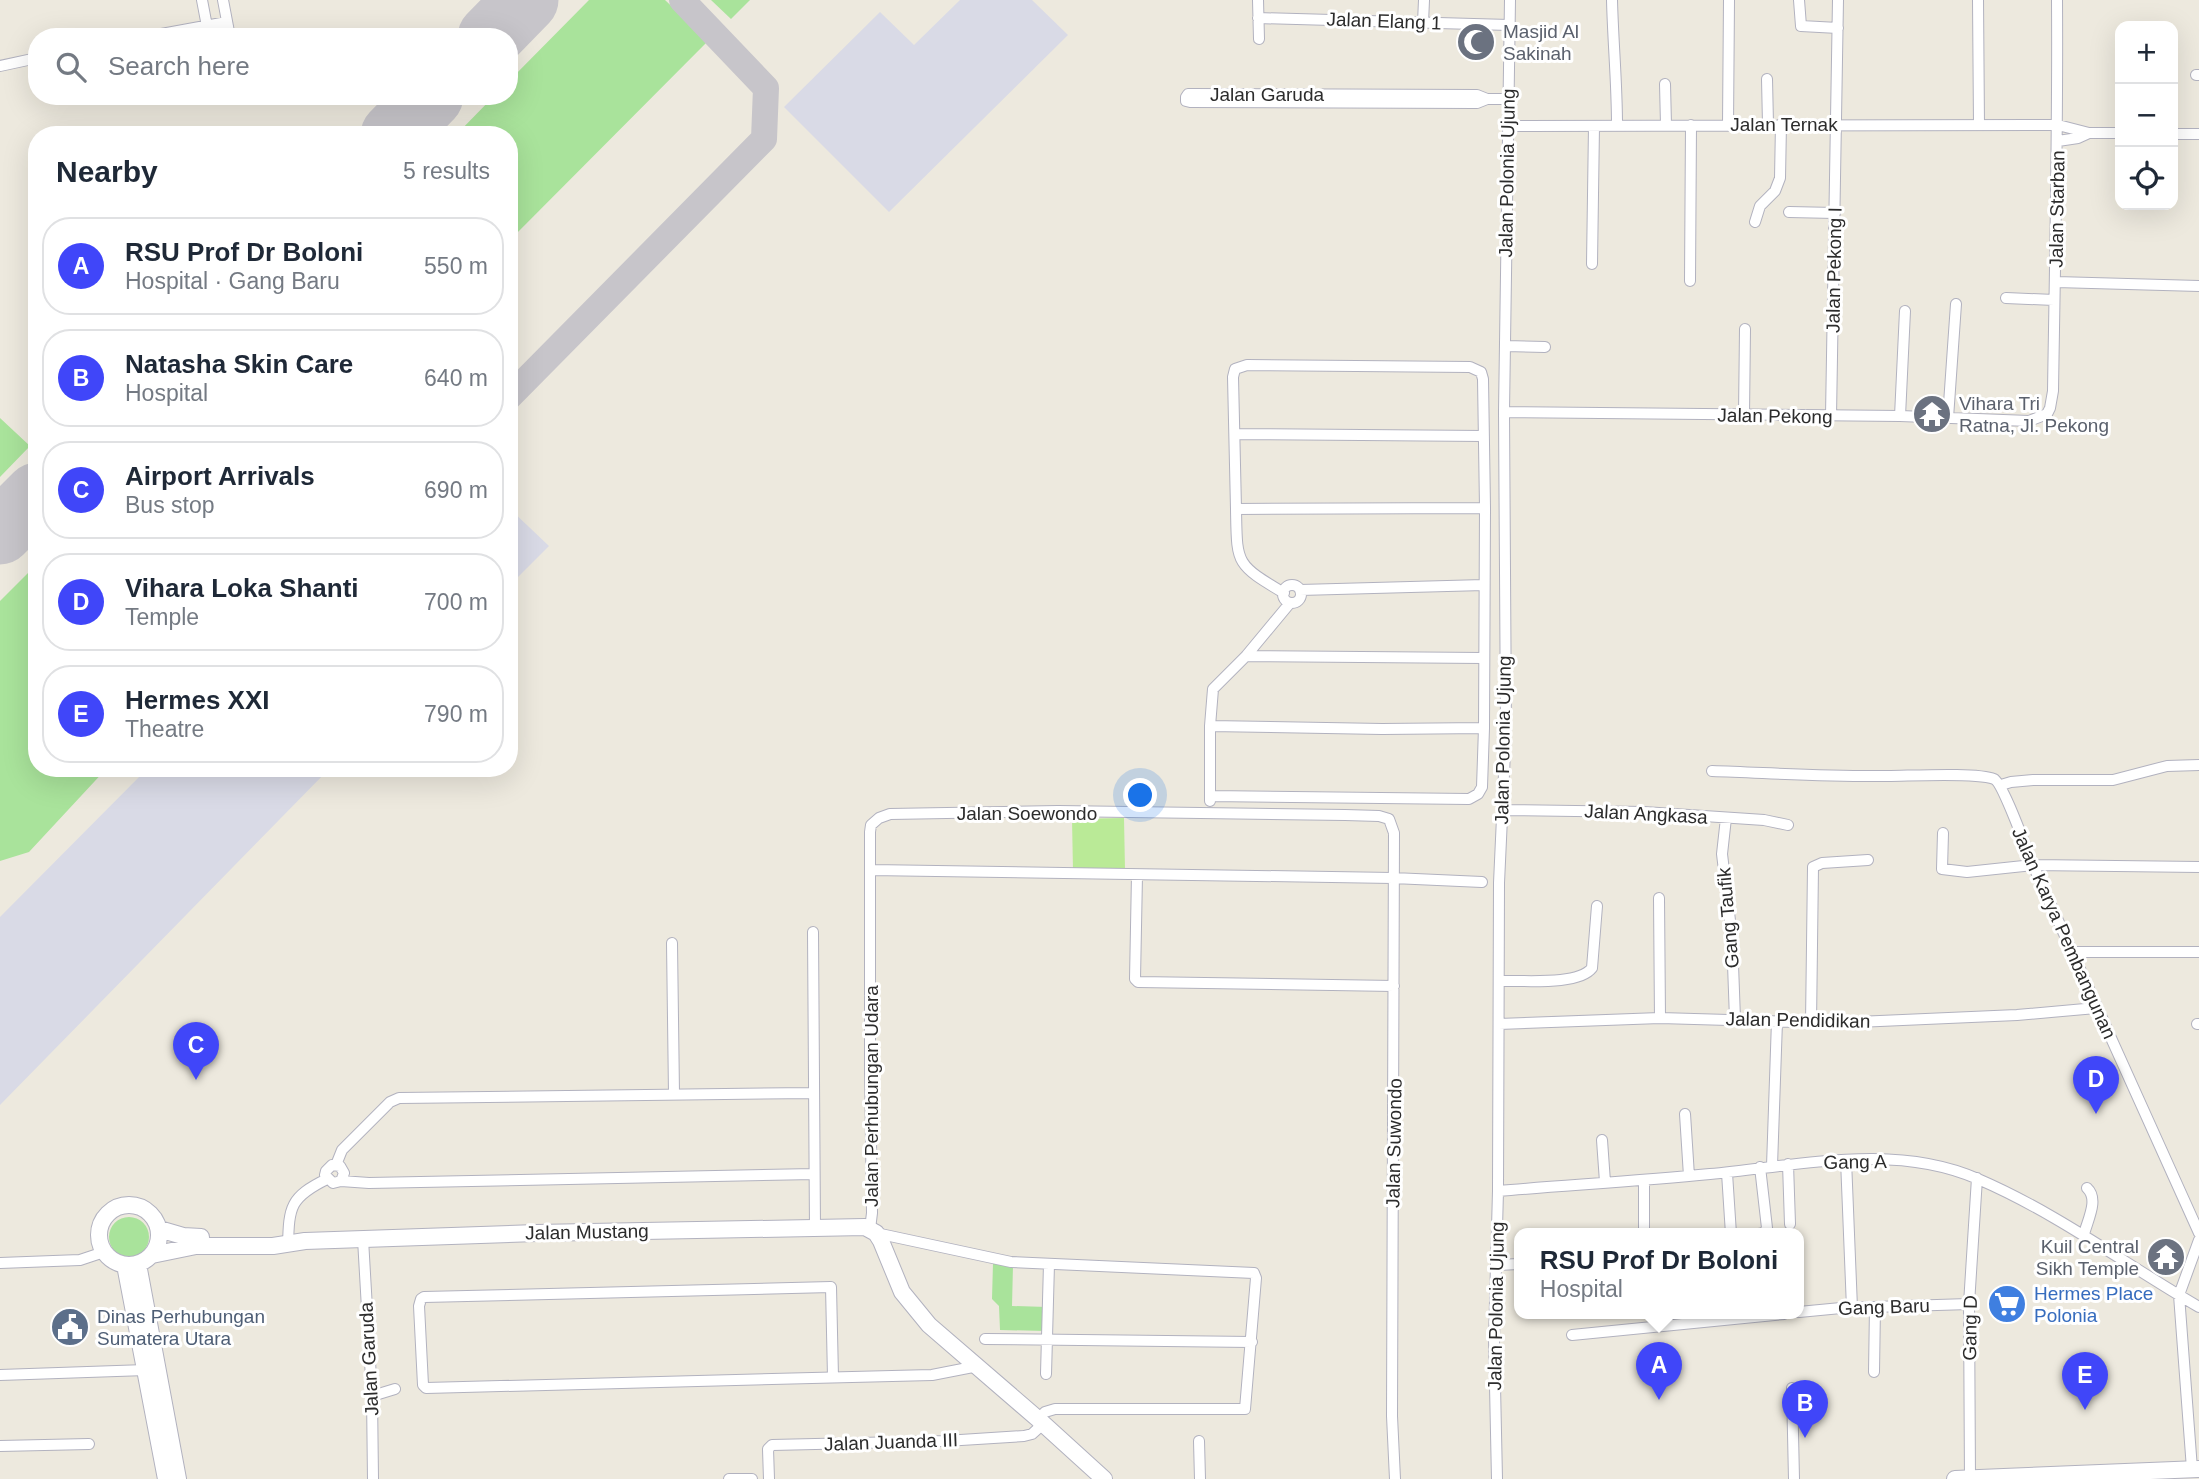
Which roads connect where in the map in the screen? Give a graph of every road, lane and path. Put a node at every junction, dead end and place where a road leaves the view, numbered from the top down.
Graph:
1 (202, 0) edge
2 (223, 0) edge
3 (1258, 0) edge
4 (1423, 0) edge
5 (1510, 0) edge
6 (1612, 0) edge
7 (1729, 0) edge
8 (1799, 0) edge
9 (1838, 0) edge
10 (1978, 0) edge
11 (2057, 0) edge
12 (1258, 18) junction
13 (227, 22) junction
14 (1423, 23) junction
15 (1509, 24) junction
16 (206, 25) junction
17 (191, 28) edge
18 (207, 28) edge
19 (228, 28) edge
20 (1838, 28) junction
21 (1259, 39) dead end
22 (28, 60) edge
23 (0, 66) edge
24 (1767, 79) dead end
25 (1665, 83) dead end
26 (1260, 98) junction
27 (1509, 99) junction
28 (1769, 124) junction
29 (1781, 124) junction
30 (1836, 124) junction
31 (1509, 125) junction
32 (1617, 125) junction
33 (1666, 125) junction
34 (1691, 125) junction
35 (1728, 125) junction
36 (1979, 125) junction
37 (2058, 125) junction
38 (1594, 126) junction
39 (2089, 133) junction
40 (2115, 133) edge
41 (2178, 134) edge
42 (2199, 134) edge
43 (2059, 141) junction
44 (1789, 212) dead end
45 (1835, 213) junction
46 (1755, 222) dead end
47 (1592, 264) dead end
48 (1690, 281) dead end
49 (2056, 282) junction
50 (2199, 286) edge
51 (2006, 298) dead end
52 (2054, 300) junction
53 (1956, 304) dead end
54 (1905, 311) dead end
55 (1745, 329) dead end
56 (1506, 346) junction
57 (1545, 347) dead end
58 (1504, 412) junction
59 (1744, 415) junction
60 (1831, 416) junction
61 (1900, 416) junction
62 (2044, 416) joint
63 (1948, 418) junction
64 (1236, 435) junction
65 (1484, 436) junction
66 (1485, 508) junction
67 (1236, 509) junction
68 (1484, 585) junction
69 (1287, 598) junction
70 (1246, 656) junction
71 (1483, 658) junction
72 (1210, 726) junction
73 (1484, 728) junction
74 (2199, 765) edge
75 (1712, 771) dead end
76 (2001, 785) junction
77 (1210, 796) junction
78 (1503, 810) junction
79 (1211, 813) junction
80 (1379, 816) joint
81 (1726, 818) junction
82 (871, 825) joint
83 (1788, 825) dead end
84 (1943, 833) dead end
85 (1867, 860) dead end
86 (2033, 865) junction
87 (2199, 867) edge
88 (871, 870) junction
89 (1137, 876) junction
90 (1394, 878) junction
91 (1482, 882) dead end
92 (1659, 898) dead end
93 (1597, 906) dead end
94 (813, 932) dead end
95 (673, 943) dead end
96 (2199, 952) edge
97 (2073, 953) junction
98 (1499, 981) junction
99 (1394, 986) junction
100 (2096, 1008) junction
101 (1660, 1018) junction
102 (1735, 1019) junction
103 (1777, 1021) junction
104 (1811, 1023) junction
105 (1499, 1024) junction
106 (813, 1093) junction
107 (674, 1094) junction
108 (1685, 1114) dead end
109 (1602, 1140) dead end
110 (1846, 1160) junction
111 (1788, 1164) junction
112 (336, 1165) junction
113 (1766, 1167) junction
114 (1727, 1173) junction
115 (814, 1174) junction
116 (1689, 1176) junction
117 (1977, 1178) junction
118 (327, 1179) junction
119 (1644, 1180) junction
120 (341, 1181) junction
121 (1605, 1182) junction
122 (2087, 1188) dead end
123 (1498, 1191) junction
124 (1790, 1224) dead end
125 (816, 1228) junction
126 (1644, 1228) edge
127 (1731, 1228) edge
128 (1767, 1228) edge
129 (159, 1229) junction
130 (873, 1231) junction
131 (2199, 1233) edge
132 (2084, 1234) junction
133 (363, 1239) junction
134 (2199, 1240) edge
135 (294, 1241) junction
136 (104, 1252) junction
137 (152, 1255) junction
138 (0, 1263) edge
139 (132, 1264) junction
140 (1049, 1264) junction
141 (1514, 1264) edge
142 (1497, 1265) junction
143 (2179, 1295) junction
144 (1969, 1304) junction
145 (1875, 1307) junction
146 (2199, 1307) edge
147 (1852, 1308) junction
148 (1804, 1312) edge
149 (1734, 1319) edge
150 (1572, 1335) dead end
151 (985, 1339) dead end
152 (1048, 1340) junction
153 (1252, 1342) junction
154 (978, 1366) junction
155 (146, 1370) junction
156 (1874, 1373) dead end
157 (0, 1374) edge
158 (1046, 1374) dead end
159 (833, 1377) junction
160 (1792, 1388) dead end
161 (395, 1389) dead end
162 (372, 1396) junction
163 (161, 1416) junction
164 (1041, 1421) junction
165 (1199, 1441) dead end
166 (89, 1444) dead end
167 (0, 1446) edge
168 (2196, 1469) edge
169 (2127, 1475) edge
170 (172, 1477) edge
171 (373, 1479) edge
172 (729, 1479) edge
173 (752, 1479) edge
174 (769, 1479) edge
175 (1104, 1479) edge
176 (1199, 1479) edge
177 (1395, 1479) edge
178 (1497, 1479) edge
179 (1794, 1479) edge
180 (1955, 1479) edge
181 (1970, 1479) edge

1 - 16 street
2 - 13 street
3 - 12 street
4 - 14 street
5 - 15 street, Jalan Polonia Ujung
6 - 32 street
7 - 35 street
8 - 20 street
9 - 20 street, Jalan Pekong I
10 - 36 street
11 - 37 street, Jalan Starban
12 - 14 street, Jalan Elang 1
12 - 21 street
13 - 16 street
13 - 19 street
14 - 15 street, Jalan Elang 1
15 - 27 street, Jalan Polonia Ujung
16 - 17 street
16 - 18 street
20 - 30 street, Jalan Pekong I
22 - 23 street
24 - 28 street
25 - 33 street
26 - 26 street, Jalan Garuda
26 - 27 street, Jalan Garuda
27 - 31 street, Jalan Polonia Ujung
28 - 29 street, Jalan Ternak
28 - 35 street, Jalan Ternak
29 - 30 street, Jalan Ternak
29 - 46 street
30 - 36 street, Jalan Ternak
30 - 45 street, Jalan Pekong I
31 - 38 street, Jalan Ternak
31 - 56 street, Jalan Polonia Ujung
32 - 33 street, Jalan Ternak
32 - 38 street, Jalan Ternak
33 - 34 street, Jalan Ternak
34 - 35 street, Jalan Ternak
34 - 48 street
36 - 37 street, Jalan Ternak
37 - 39 street, Jalan Ternak
37 - 43 street, Jalan Starban
38 - 47 street
39 - 40 street
39 - 43 street
41 - 42 street
43 - 49 street, Jalan Starban
44 - 45 street
45 - 60 street, Jalan Pekong I
49 - 50 street
49 - 52 street, Jalan Starban
51 - 52 street
52 - 62 street, Jalan Starban
53 - 63 street
54 - 61 street
55 - 59 street
56 - 57 street
56 - 58 street, Jalan Polonia Ujung
58 - 59 street, Jalan Pekong
58 - 78 street, Jalan Polonia Ujung
59 - 60 street, Jalan Pekong
60 - 61 street, Jalan Pekong
61 - 63 street, Jalan Pekong
62 - 63 street, Jalan Pekong
64 - 65 street
64 - 65 street
64 - 67 street
65 - 66 street
66 - 67 street
66 - 68 street
67 - 69 street
68 - 69 street
68 - 71 street
69 - 70 street
70 - 71 street
70 - 72 street
71 - 73 street
72 - 73 street
72 - 77 street
73 - 77 street
74 - 76 street
75 - 76 street
76 - 86 street, Jalan Karya Pembangunan
77 - 79 street
78 - 81 street, Jalan Angkasa
78 - 98 street, Jalan Polonia Ujung
79 - 80 street, Jalan Soewondo
79 - 82 street, Jalan Soewondo
80 - 90 street, Jalan Suwondo
81 - 83 street, Jalan Angkasa
81 - 102 street, Gang Taufik
82 - 88 street, Jalan Perhubungan Udara
84 - 86 street
85 - 104 street
86 - 87 street
86 - 97 street, Jalan Karya Pembangunan
88 - 89 street
88 - 130 street, Jalan Perhubungan Udara
89 - 90 street
89 - 99 street
90 - 91 street
90 - 99 street, Jalan Suwondo
92 - 101 street
93 - 98 street
94 - 106 street
95 - 107 street
96 - 97 street
97 - 100 street, Jalan Karya Pembangunan
98 - 105 street, Jalan Polonia Ujung
99 - 177 street, Jalan Suwondo
100 - 104 street, Jalan Pendidikan
100 - 131 street, Jalan Karya Pembangunan
101 - 102 street, Jalan Pendidikan
101 - 105 street, Jalan Pendidikan
102 - 103 street, Jalan Pendidikan
103 - 104 street, Jalan Pendidikan
103 - 113 street
105 - 123 street, Jalan Polonia Ujung
106 - 107 street
106 - 115 street
107 - 112 street
108 - 116 street
109 - 121 street
110 - 111 street, Gang A
110 - 117 street, Gang A
110 - 147 street
111 - 113 street, Gang A
111 - 124 street
112 - 118 street
112 - 120 street
113 - 114 street, Gang A
113 - 128 street
114 - 116 street, Gang A
114 - 127 street
115 - 120 street
115 - 125 street
116 - 119 street, Gang A
117 - 132 street, Gang A
117 - 144 street, Gang D
118 - 120 street
118 - 135 street
119 - 121 street, Gang A
119 - 126 street
121 - 123 street, Gang A
122 - 132 street
123 - 142 street, Jalan Polonia Ujung
125 - 130 main road, Jalan Mustang
125 - 133 main road, Jalan Mustang
129 - 135 main road, Jalan Mustang
129 - 136 main road
129 - 137 main road
130 - 140 street
130 - 154 main road, Jalan Perhubungan Udara
132 - 143 street, Gang A
133 - 135 main road, Jalan Mustang
133 - 162 street, Jalan Garuda
134 - 143 street
135 - 137 main road, Jalan Mustang
136 - 138 street
136 - 139 main road
137 - 139 main road
139 - 155 main road
139 - 163 main road
140 - 152 street
140 - 153 street
141 - 142 street
142 - 178 street, Jalan Polonia Ujung
143 - 146 street, Gang A
143 - 168 street
144 - 145 street, Gang Baru
144 - 181 street, Gang D
145 - 147 street, Gang Baru
145 - 156 street
147 - 148 street, Gang Baru
149 - 150 street
151 - 152 street
152 - 153 street
152 - 158 street
153 - 164 street
154 - 159 street
154 - 164 main road, Jalan Perhubungan Udara
155 - 157 street
155 - 163 main road
159 - 159 street
160 - 179 street
161 - 162 street
162 - 171 street, Jalan Garuda
163 - 170 main road
164 - 174 street, Jalan Juanda III
164 - 175 main road, Jalan Perhubungan Udara
165 - 176 street
166 - 167 street
168 - 169 main road
169 - 181 main road
172 - 173 street
180 - 181 main road

